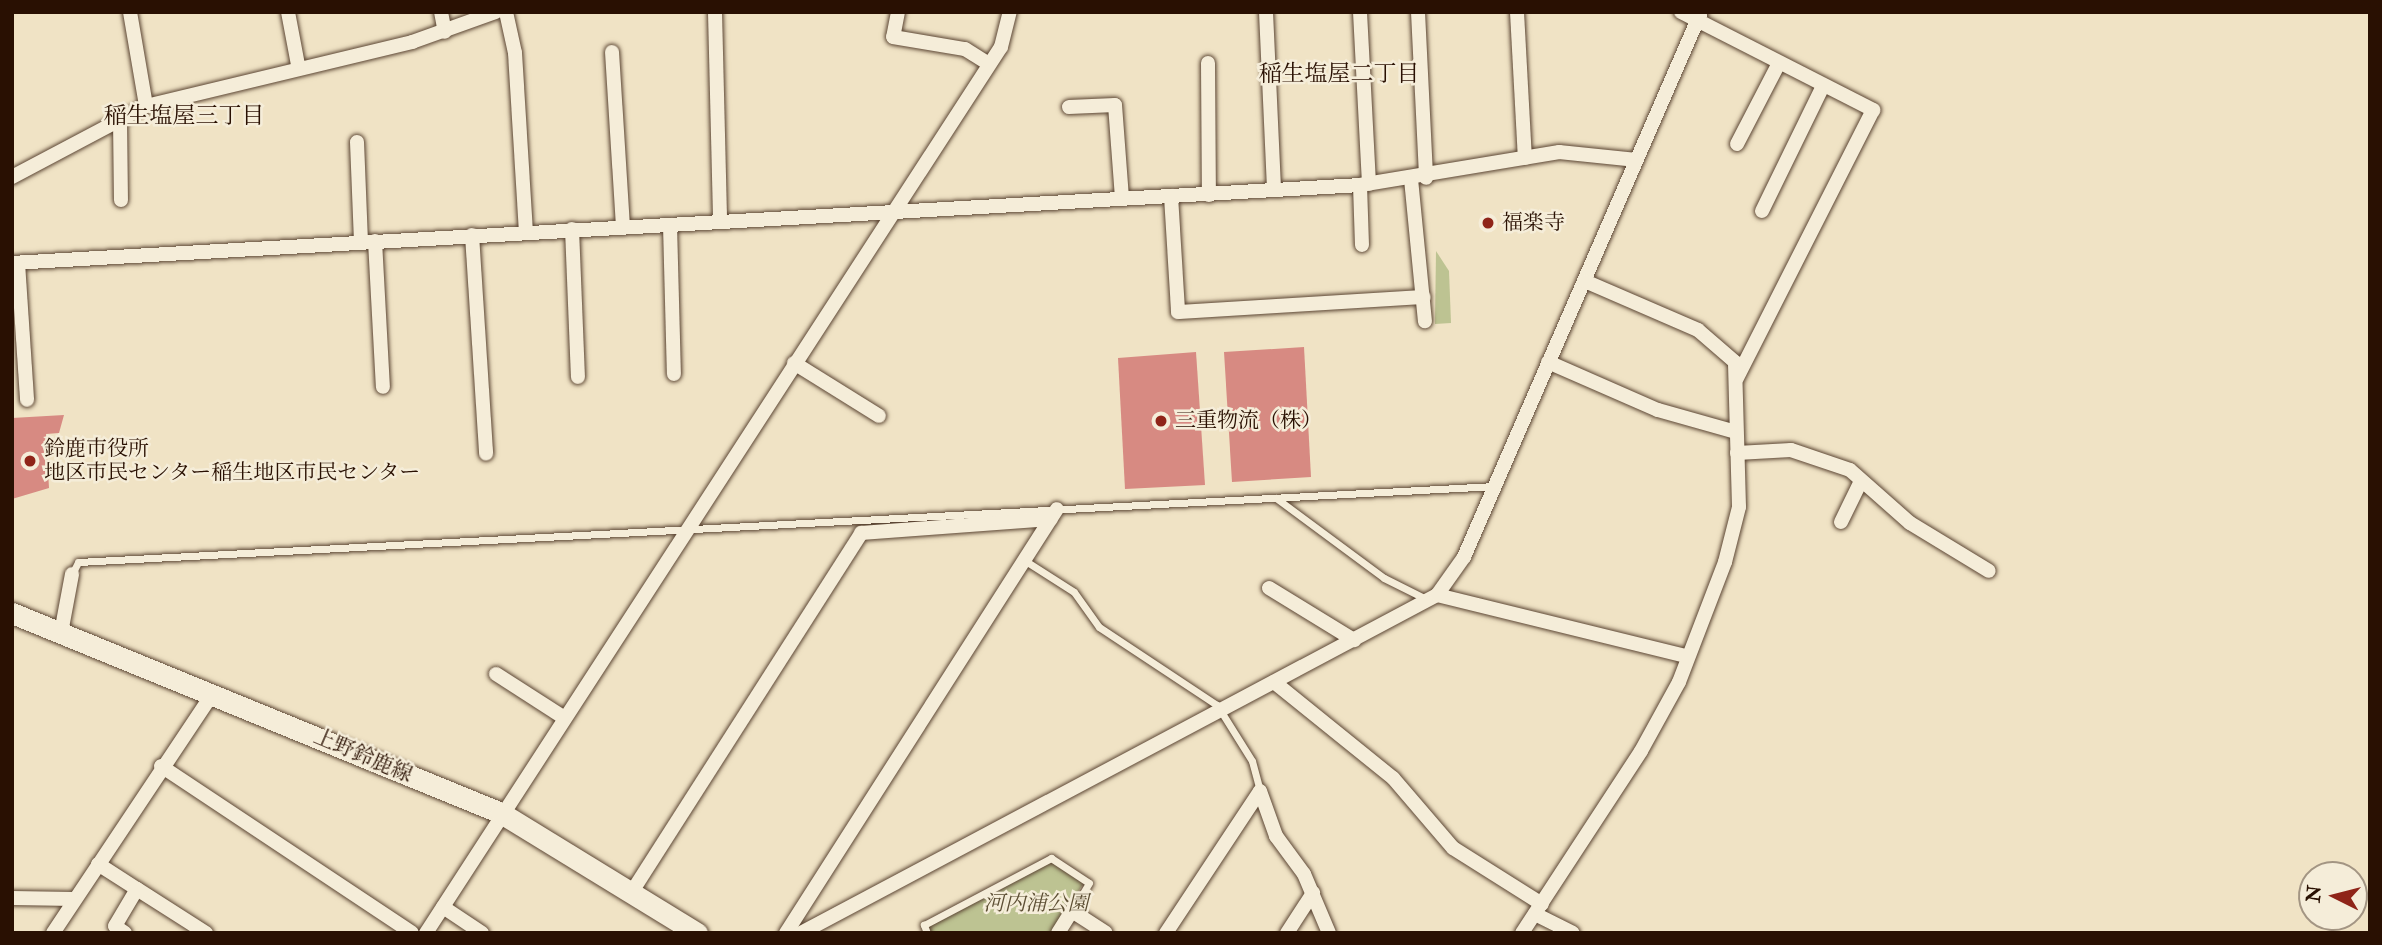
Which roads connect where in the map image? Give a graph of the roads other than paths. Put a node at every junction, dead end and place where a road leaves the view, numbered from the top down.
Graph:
1 (130, 12) edge
2 (288, 12) edge
3 (441, 12) edge
4 (496, 12) edge
5 (506, 12) edge
6 (715, 12) edge
7 (898, 12) edge
8 (1010, 12) edge
9 (1266, 12) edge
10 (1360, 12) edge
11 (1418, 12) edge
12 (1517, 12) edge
13 (1681, 12) edge
14 (1699, 16) edge
15 (445, 32) junction
16 (612, 52) dead end
17 (1208, 63) dead end
18 (1779, 63) junction
19 (989, 64) junction
20 (298, 65) junction
21 (1823, 86) junction
22 (146, 106) junction
23 (1069, 107) dead end
24 (120, 120) junction
25 (357, 142) dead end
26 (1737, 144) dead end
27 (1525, 158) junction
28 (1637, 160) junction
29 (12, 177) edge
30 (1418, 179) junction
31 (1364, 184) junction
32 (1274, 190) junction
33 (1209, 195) junction
34 (1171, 196) junction
35 (1122, 198) junction
36 (121, 200) dead end
37 (892, 211) junction
38 (1762, 211) dead end
39 (720, 221) junction
40 (670, 225) junction
41 (623, 226) junction
42 (572, 229) junction
43 (526, 232) junction
44 (472, 236) junction
45 (368, 242) junction
46 (1362, 245) dead end
47 (15, 263) edge
48 (1585, 281) junction
49 (1424, 297) junction
50 (1425, 321) dead end
51 (1548, 362) junction
52 (794, 363) junction
53 (674, 374) dead end
54 (578, 377) dead end
55 (1737, 378) junction
56 (383, 387) dead end
57 (27, 400) dead end
58 (879, 416) dead end
59 (1736, 432) junction
60 (1737, 453) junction
61 (486, 454) dead end
62 (1860, 483) junction
63 (1495, 486) junction
64 (1276, 497) junction
65 (1053, 514) junction
66 (1841, 522) dead end
67 (686, 529) junction
68 (1024, 559) junction
69 (1989, 571) dead end
70 (72, 574) joint
71 (1269, 588) dead end
72 (1433, 597) junction
73 (12, 613) edge
74 (61, 633) junction
75 (1354, 640) junction
76 (1685, 656) junction
77 (496, 674) dead end
78 (1274, 682) junction
79 (213, 693) junction
80 (1222, 712) junction
81 (563, 718) junction
82 (161, 766) junction
83 (1260, 790) junction
84 (501, 813) junction
85 (98, 864) junction
86 (137, 889) junction
87 (633, 890) junction
88 (1313, 893) junction
89 (12, 898) edge
90 (74, 899) junction
91 (443, 907) junction
92 (1539, 909) junction
93 (1072, 911) junction
94 (53, 933) edge
95 (125, 933) edge
96 (206, 933) edge
97 (412, 933) edge
98 (426, 933) edge
99 (482, 933) edge
100 (697, 933) edge
101 (786, 933) edge
102 (801, 933) edge
103 (927, 933) edge
104 (1058, 933) edge
105 (1105, 933) edge
106 (1166, 933) edge
107 (1287, 933) edge
108 (1329, 933) edge
109 (1522, 933) edge
110 (1573, 933) edge

1 - 22 street
2 - 20 street
3 - 15 street
4 - 15 street
5 - 43 street
6 - 39 street
7 - 19 street
8 - 19 street
9 - 32 street
10 - 31 street
11 - 30 street
12 - 27 street
13 - 14 street
14 - 18 street
14 - 28 street
15 - 20 street
16 - 41 street
17 - 33 street
18 - 21 street
18 - 26 street
19 - 37 street
20 - 22 street
21 - 38 street
21 - 55 street
22 - 24 street
23 - 35 street
24 - 29 street
24 - 36 street
25 - 45 street
27 - 28 street
27 - 30 street
28 - 48 street
30 - 31 street
30 - 49 street
31 - 32 street
31 - 46 street
32 - 33 street
33 - 34 street
34 - 35 street
34 - 49 street
35 - 37 street
37 - 39 street
37 - 52 street
39 - 40 street
40 - 41 street
40 - 53 street
41 - 42 street
42 - 43 street
42 - 54 street
43 - 44 street
44 - 45 street
44 - 61 street
45 - 47 street
45 - 56 street
47 - 57 street
48 - 51 street
48 - 55 street
49 - 50 street
51 - 59 street
51 - 63 street
52 - 58 street
52 - 67 street
55 - 59 street
59 - 60 street
60 - 62 street
60 - 76 street
62 - 66 street
62 - 69 street
63 - 64 lane
63 - 72 street
64 - 65 lane
64 - 72 lane
65 - 67 lane
65 - 68 street
65 - 87 street
67 - 70 lane
67 - 81 street
68 - 80 lane
68 - 101 street
70 - 74 street
71 - 75 street
72 - 75 street
72 - 76 street
73 - 74 main road, 上野鈴鹿線
74 - 79 main road, 上野鈴鹿線
75 - 78 street
76 - 92 street
77 - 81 street
78 - 80 street
78 - 92 street
79 - 82 street
79 - 84 main road, 上野鈴鹿線
80 - 83 lane
80 - 102 street
81 - 84 street
82 - 85 street
82 - 97 street
83 - 88 street
83 - 106 street
84 - 87 main road, 上野鈴鹿線
84 - 91 street
85 - 86 street
85 - 90 street
86 - 95 street
86 - 96 street
87 - 100 main road, 上野鈴鹿線
88 - 107 street
88 - 108 street
89 - 90 street
90 - 94 street
91 - 98 street
91 - 99 street
92 - 109 street
92 - 110 street
93 - 103 lane
93 - 104 street
93 - 105 street

